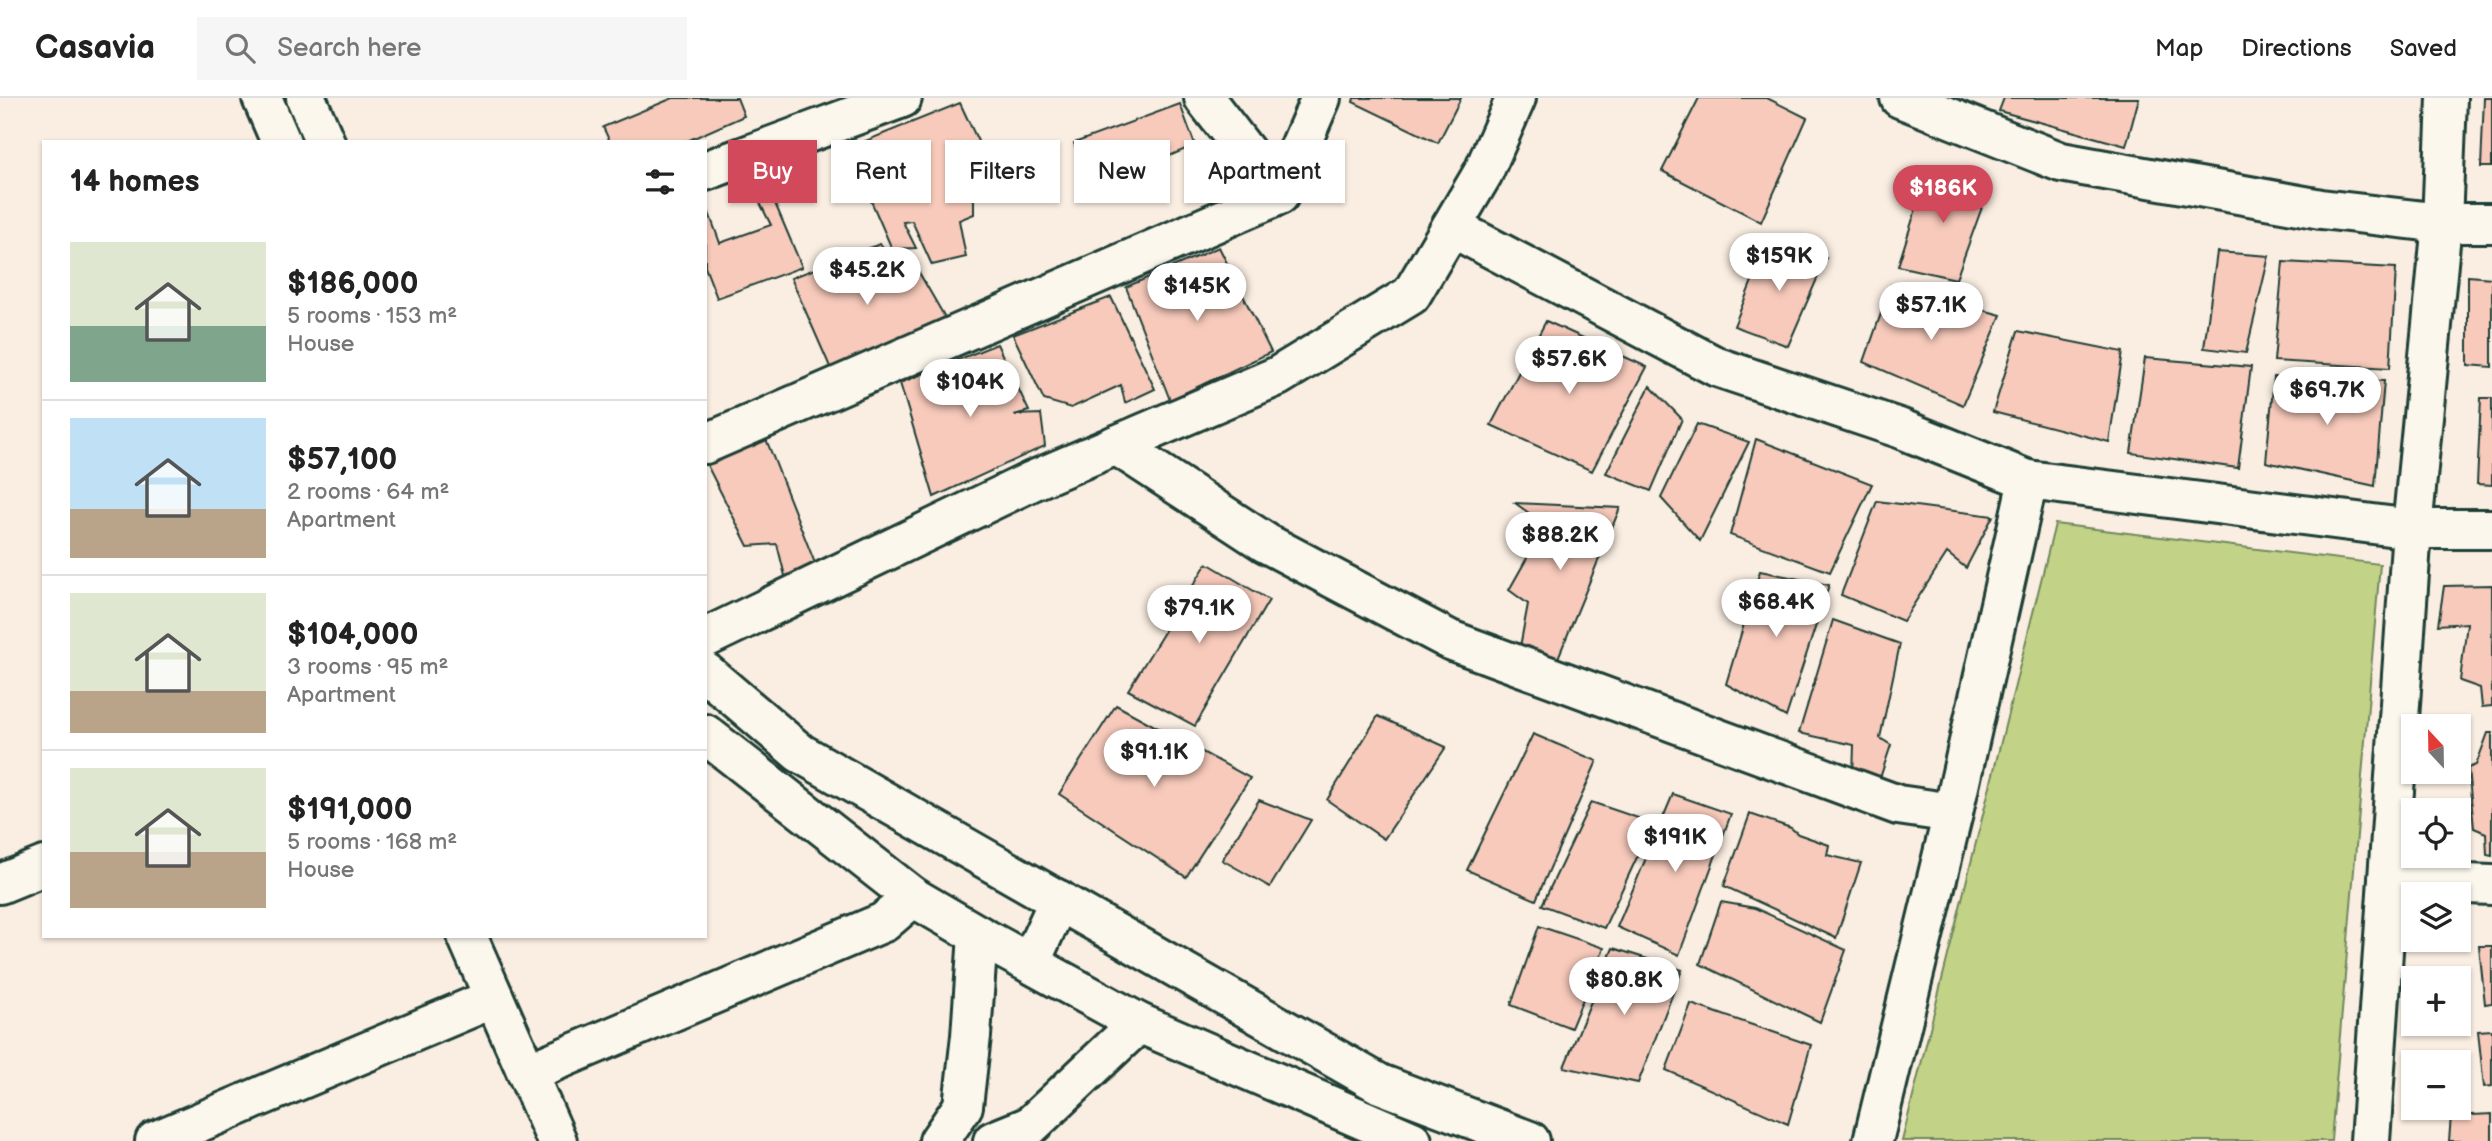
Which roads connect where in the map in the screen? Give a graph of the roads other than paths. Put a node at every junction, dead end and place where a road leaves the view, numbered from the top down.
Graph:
1 (262, 98) edge
2 (306, 98) edge
3 (902, 98) edge
4 (1204, 98) edge
5 (1321, 98) edge
6 (1516, 98) edge
7 (1900, 98) edge
8 (2447, 98) edge
9 (280, 140) edge
10 (324, 140) edge
11 (1236, 140) edge
12 (1303, 140) edge
13 (707, 170) edge
14 (1261, 203) edge
15 (2442, 223) junction
16 (2492, 223) edge
17 (1451, 227) junction
18 (707, 443) edge
19 (1116, 445) junction
20 (2028, 480) junction
21 (2412, 529) junction
22 (2492, 529) edge
23 (707, 637) edge
24 (707, 674) edge
25 (707, 736) edge
26 (1954, 813) junction
27 (42, 867) edge
28 (2388, 881) junction
29 (0, 884) edge
30 (2492, 884) edge
31 (913, 897) junction
32 (1059, 900) junction
33 (978, 935) junction
34 (468, 938) edge
35 (1030, 963) junction
36 (495, 998) junction
37 (1139, 1023) junction
38 (527, 1073) junction
39 (1033, 1133) edge
40 (155, 1141) edge
41 (556, 1141) edge
42 (939, 1141) edge
43 (993, 1141) edge
44 (1412, 1141) edge
45 (1530, 1141) edge
46 (1873, 1141) edge
47 (2370, 1141) edge

1 - 9 street
2 - 10 street
3 - 13 street
4 - 11 street
5 - 12 street
6 - 17 street
7 - 15 street
8 - 15 street
14 - 18 street
15 - 16 street
15 - 21 street
17 - 19 street
17 - 20 street
19 - 23 street
19 - 26 street
20 - 21 street
20 - 26 street
21 - 22 street
21 - 28 street
24 - 32 street
25 - 31 street
26 - 46 street
27 - 29 street
28 - 30 street
28 - 47 street
31 - 33 street
31 - 38 street
32 - 35 street
32 - 45 street
33 - 35 street
33 - 42 street
34 - 36 street
35 - 37 street
36 - 38 street
36 - 40 street
37 - 39 street
37 - 44 street
38 - 41 street
39 - 43 street

